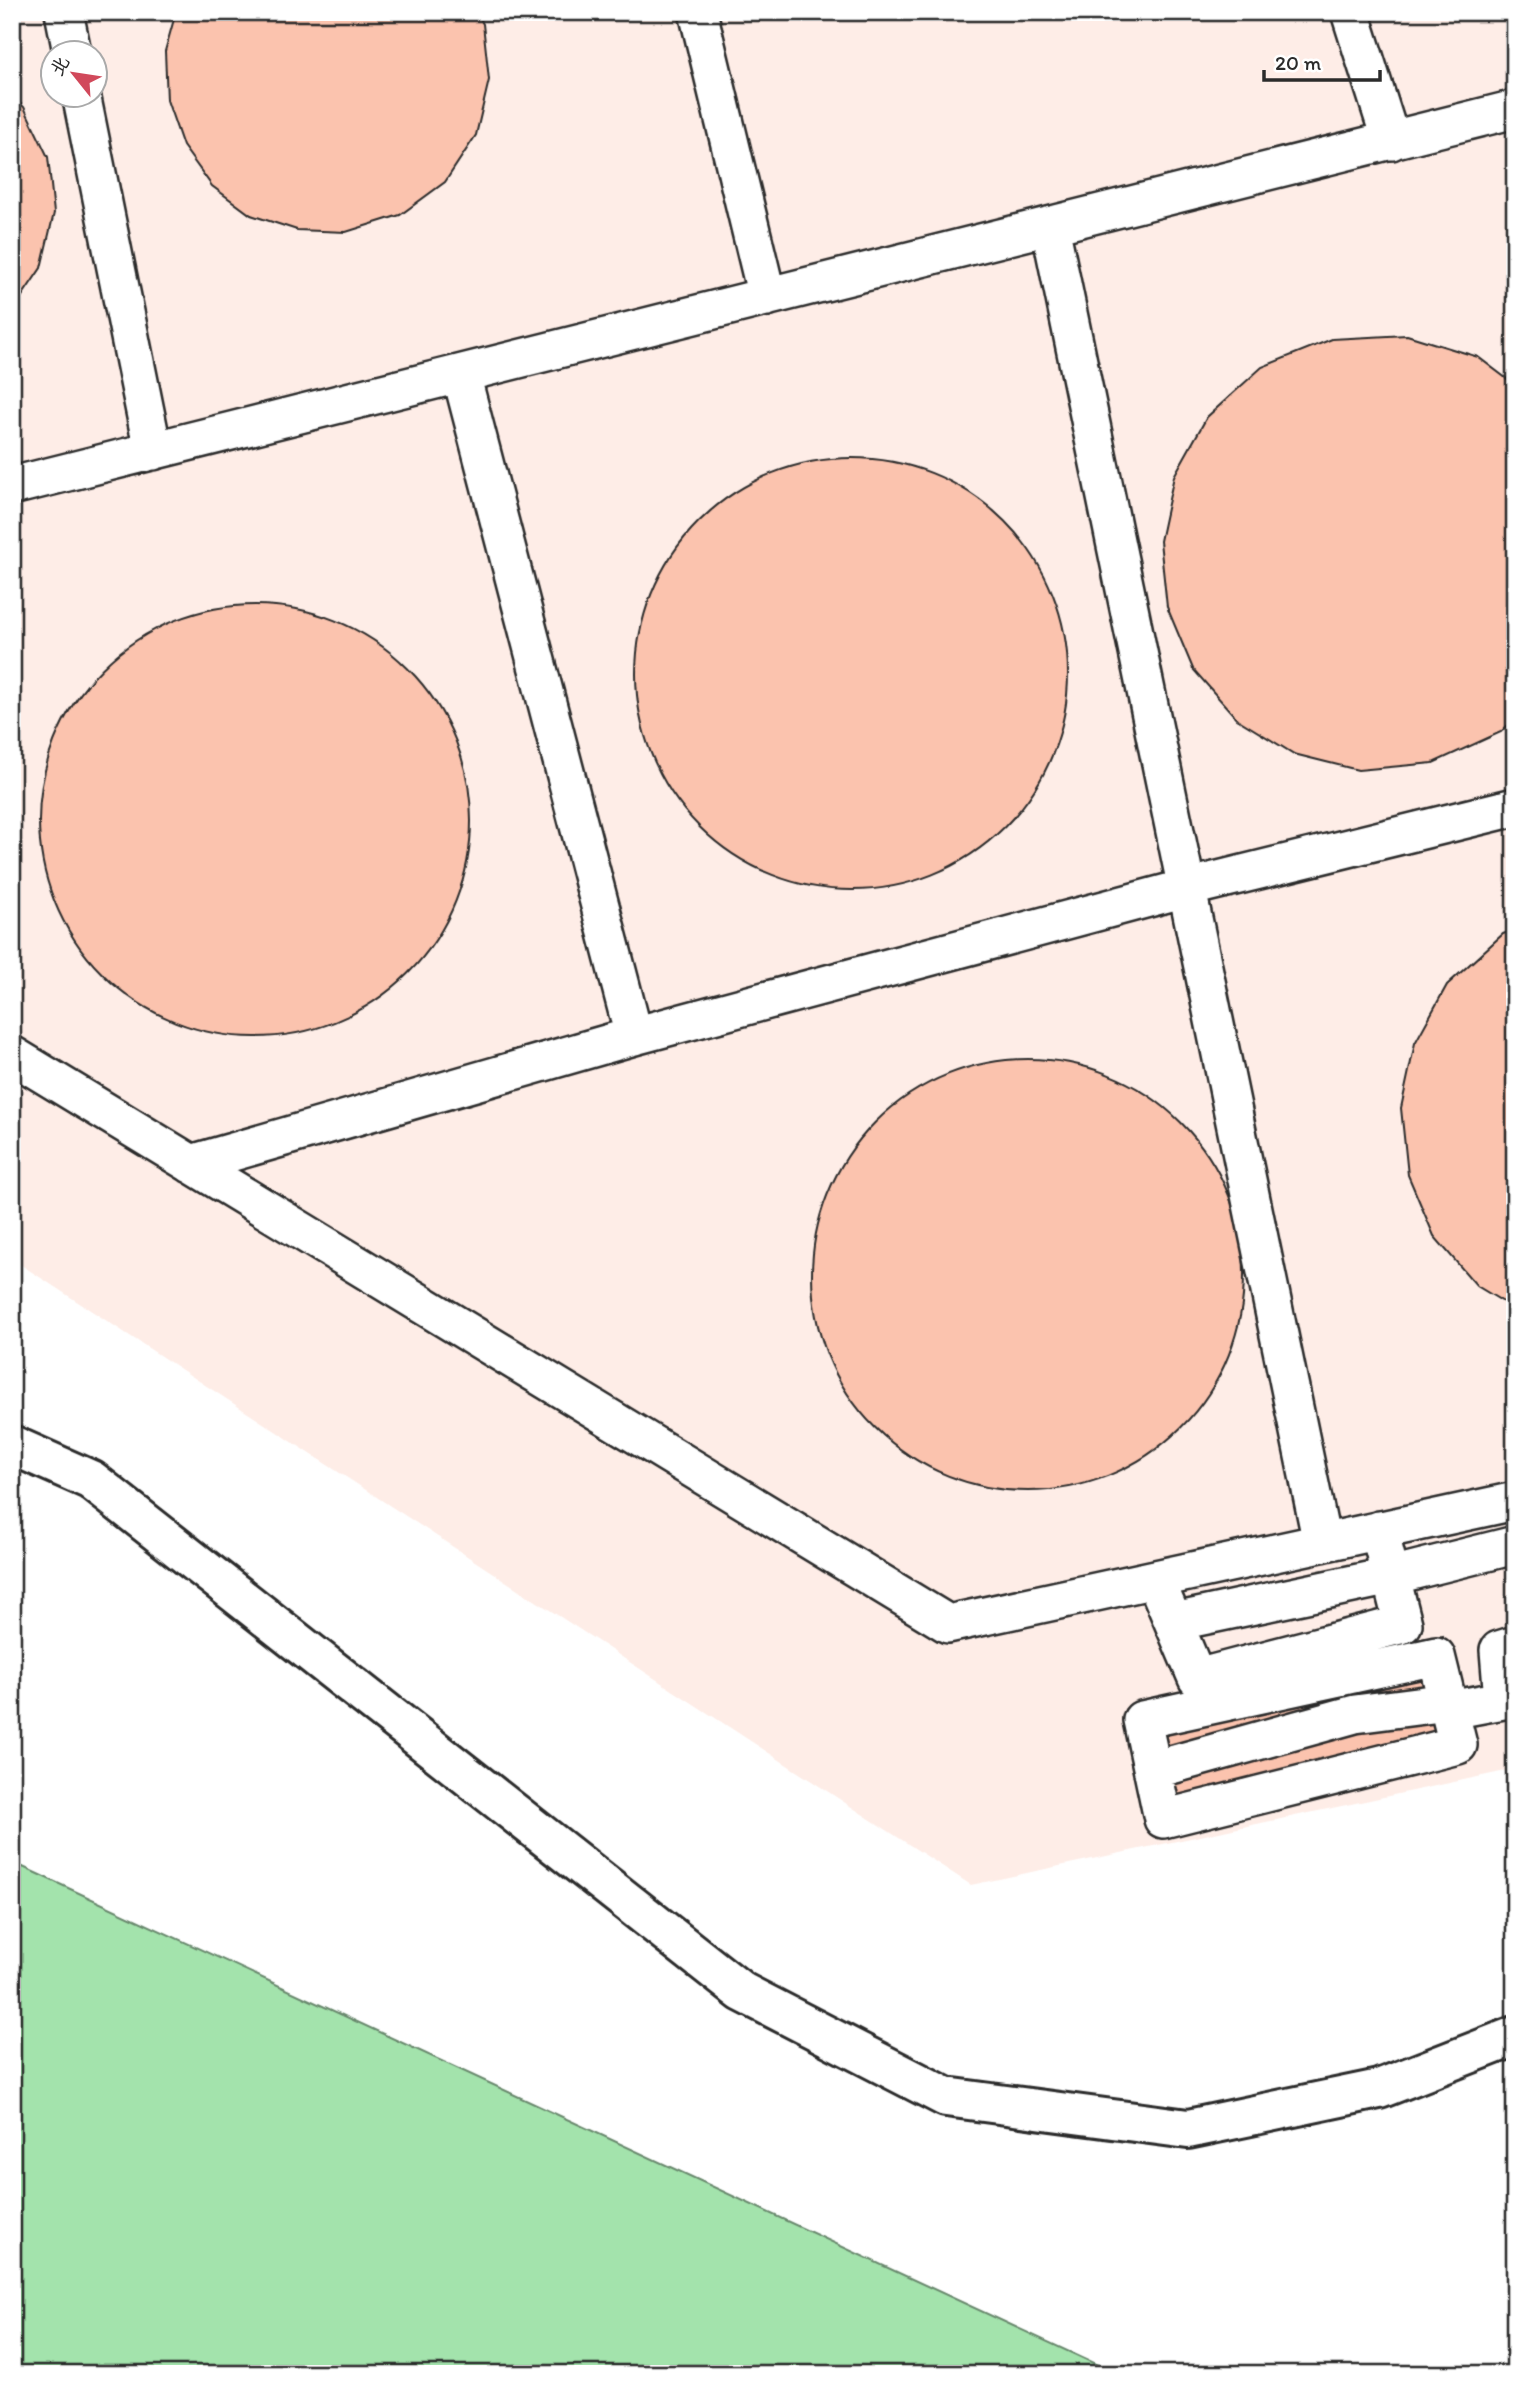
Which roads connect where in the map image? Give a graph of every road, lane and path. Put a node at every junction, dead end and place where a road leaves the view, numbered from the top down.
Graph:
1 (64, 12) edge
2 (698, 12) edge
3 (1350, 12) edge
4 (69, 38) edge
5 (84, 108) edge
6 (1515, 110) edge
7 (1391, 141) junction
8 (1050, 226) junction
9 (767, 297) junction
10 (461, 374) junction
11 (153, 451) junction
12 (12, 486) edge
13 (1515, 807) edge
14 (1186, 888) junction
15 (635, 1036) junction
16 (12, 1055) edge
17 (191, 1164) junction
18 (12, 1445) edge
19 (1515, 1501) edge
20 (1379, 1530) junction
21 (1322, 1543) junction
22 (1515, 1545) edge
23 (1260, 1556) junction
24 (1391, 1576) junction
25 (1155, 1579) junction
26 (1264, 1604) junction
27 (1174, 1622) junction
28 (1515, 1646) edge
29 (1349, 1675) junction
30 (1259, 1683) junction
31 (1449, 1706) junction
32 (1355, 1714) junction
33 (1245, 1744) junction
34 (1364, 1768) junction
35 (1153, 1770) junction
36 (1256, 1796) junction
37 (1515, 2036) edge

1 - 4 street
2 - 9 street
3 - 7 street
5 - 11 street
6 - 7 street
7 - 8 street
8 - 9 street
8 - 14 street
9 - 10 street
10 - 11 street
10 - 15 street
11 - 12 street
13 - 14 street
14 - 15 street
14 - 21 street
15 - 17 street
16 - 17 street
17 - 25 street
18 - 37 main road
19 - 20 street
20 - 21 street
20 - 24 street
21 - 23 street
22 - 24 street
23 - 25 street
23 - 26 street
24 - 26 street
24 - 30 street
25 - 27 street
26 - 27 street
26 - 30 street
27 - 30 street
28 - 31 street
29 - 30 street
29 - 31 street
29 - 32 street
30 - 33 street
30 - 35 street
31 - 32 street
31 - 34 street
32 - 33 street
32 - 34 street
33 - 35 street
33 - 36 street
34 - 36 street
35 - 36 street

